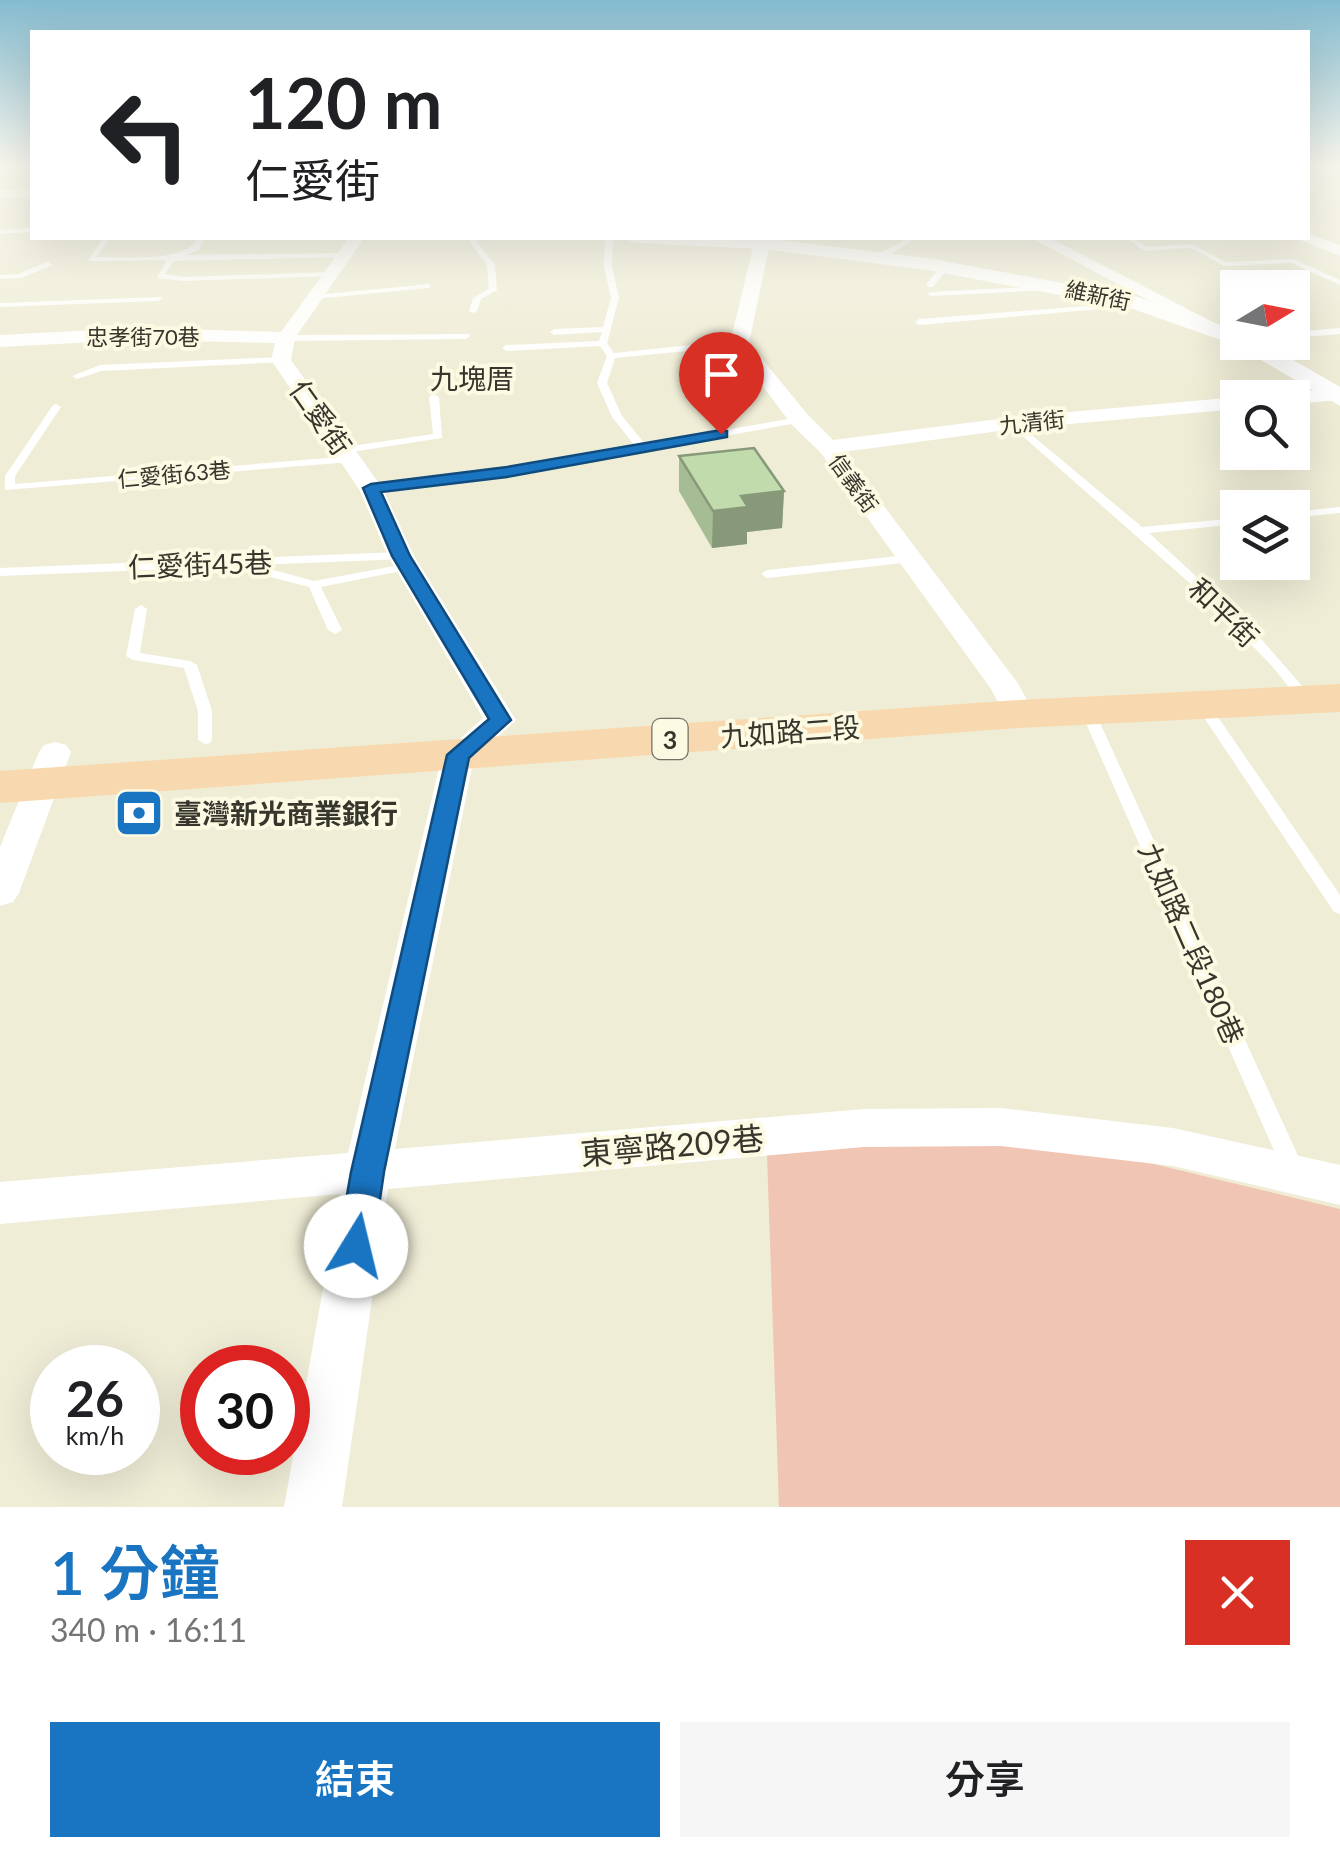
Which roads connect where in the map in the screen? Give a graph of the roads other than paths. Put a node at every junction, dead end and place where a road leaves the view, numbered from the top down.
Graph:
1 (1310, 239) edge
2 (104, 240) edge
3 (200, 240) edge
4 (472, 240) edge
5 (609, 240) edge
6 (698, 240) edge
7 (907, 240) edge
8 (1044, 240) edge
9 (1133, 240) edge
10 (762, 243) junction
11 (1340, 251) edge
12 (344, 256) edge
13 (882, 256) junction
14 (171, 259) junction
15 (49, 263) dead end
16 (945, 267) junction
17 (1102, 271) junction
18 (1340, 272) edge
19 (1320, 273) junction
20 (0, 277) edge
21 (184, 280) junction
22 (1340, 283) edge
23 (427, 286) dead end
24 (1060, 287) junction
25 (59, 294) dead end
26 (315, 297) junction
27 (52, 303) junction
28 (1138, 303) junction
29 (0, 305) edge
30 (473, 311) dead end
31 (919, 322) dead end
32 (607, 330) junction
33 (1220, 330) edge
34 (1340, 331) edge
35 (554, 332) dead end
36 (1220, 333) edge
37 (1310, 334) edge
38 (466, 336) dead end
39 (0, 340) edge
40 (603, 343) junction
41 (739, 343) junction
42 (506, 348) dead end
43 (284, 349) junction
44 (612, 356) junction
45 (1275, 360) edge
46 (77, 376) dead end
47 (1337, 396) edge
48 (434, 397) dead end
49 (1310, 397) edge
50 (1220, 405) edge
51 (56, 406) dead end
52 (800, 420) junction
53 (1014, 423) junction
54 (828, 447) junction
55 (643, 449) junction
56 (348, 454) junction
57 (5, 477) edge
58 (371, 488) junction
59 (1340, 510) edge
60 (1310, 513) edge
61 (1220, 522) edge
62 (1136, 531) junction
63 (908, 558) junction
64 (404, 561) junction
65 (233, 563) junction
66 (0, 572) edge
67 (767, 574) dead end
68 (314, 585) junction
69 (142, 609) dead end
70 (335, 630) dead end
71 (1319, 686) edge
72 (1012, 701) junction
73 (1204, 707) junction
74 (1088, 712) junction
75 (500, 720) junction
76 (206, 740) junction
77 (458, 755) junction
78 (0, 756) edge
79 (32, 774) edge
80 (0, 892) edge
81 (1340, 908) edge
82 (368, 1172) junction
83 (1296, 1175) junction
84 (1340, 1185) edge
85 (0, 1203) edge
86 (313, 1507) edge

1 - 11 street
2 - 14 lane
3 - 14 lane
4 - 30 lane
5 - 32 lane
6 - 10 street, 維新街
7 - 13 lane
8 - 17 street, 維新街
9 - 19 lane
10 - 13 street, 維新街
10 - 41 street
12 - 14 lane
12 - 21 lane
12 - 26 street
13 - 16 street, 維新街
14 - 21 lane
15 - 20 lane
16 - 24 street, 維新街
16 - 24 lane
17 - 24 street
17 - 33 street, 維新街
18 - 19 lane
19 - 22 lane
21 - 27 lane
23 - 26 lane
24 - 28 street, 維新街
25 - 27 lane
26 - 43 street
27 - 29 lane
28 - 31 lane
28 - 36 street, 維新街
32 - 35 lane
32 - 40 lane
34 - 37 lane
38 - 43 lane
39 - 43 street, 忠孝街70巷
40 - 42 lane
40 - 44 lane
41 - 44 lane
41 - 52 street, 信義街
43 - 46 lane
43 - 56 street, 仁愛街
44 - 55 lane
45 - 47 street, 維新街
47 - 49 street
48 - 56 lane
50 - 53 street, 九清街
51 - 57 lane, 仁愛街63巷
52 - 54 street, 信義街
52 - 55 lane
53 - 54 street, 九清街
53 - 62 lane, 和平街
54 - 63 street, 信義街
55 - 58 lane
56 - 57 lane, 仁愛街63巷
56 - 58 street, 仁愛街
58 - 64 street, 仁愛街
59 - 60 lane
61 - 62 lane
62 - 71 lane, 和平街
63 - 67 lane
63 - 72 street, 信義街
64 - 65 lane, 仁愛街45巷
64 - 68 lane
64 - 75 street, 仁愛街
65 - 66 lane, 仁愛街45巷
65 - 68 lane
68 - 70 lane
69 - 76 lane
71 - 72 main road, 九如路二段 / 3
71 - 73 main road, 九如路二段 / 3
72 - 74 main road, 九如路二段 / 3
72 - 75 main road, 九如路二段 / 3
72 - 77 main road, 九如路二段 / 3
73 - 74 main road, 九如路二段 / 3
73 - 81 lane
74 - 83 lane, 九如路二段180巷
75 - 76 main road, 九如路二段 / 3
75 - 77 street
76 - 79 main road, 九如路二段 / 3
77 - 79 main road, 九如路二段 / 3
77 - 82 street
78 - 79 main road, 九如路二段 / 3
79 - 80 street
82 - 83 street, 東寧路209巷
82 - 85 street, 東寧路209巷
82 - 86 street
83 - 84 street, 東寧路209巷

